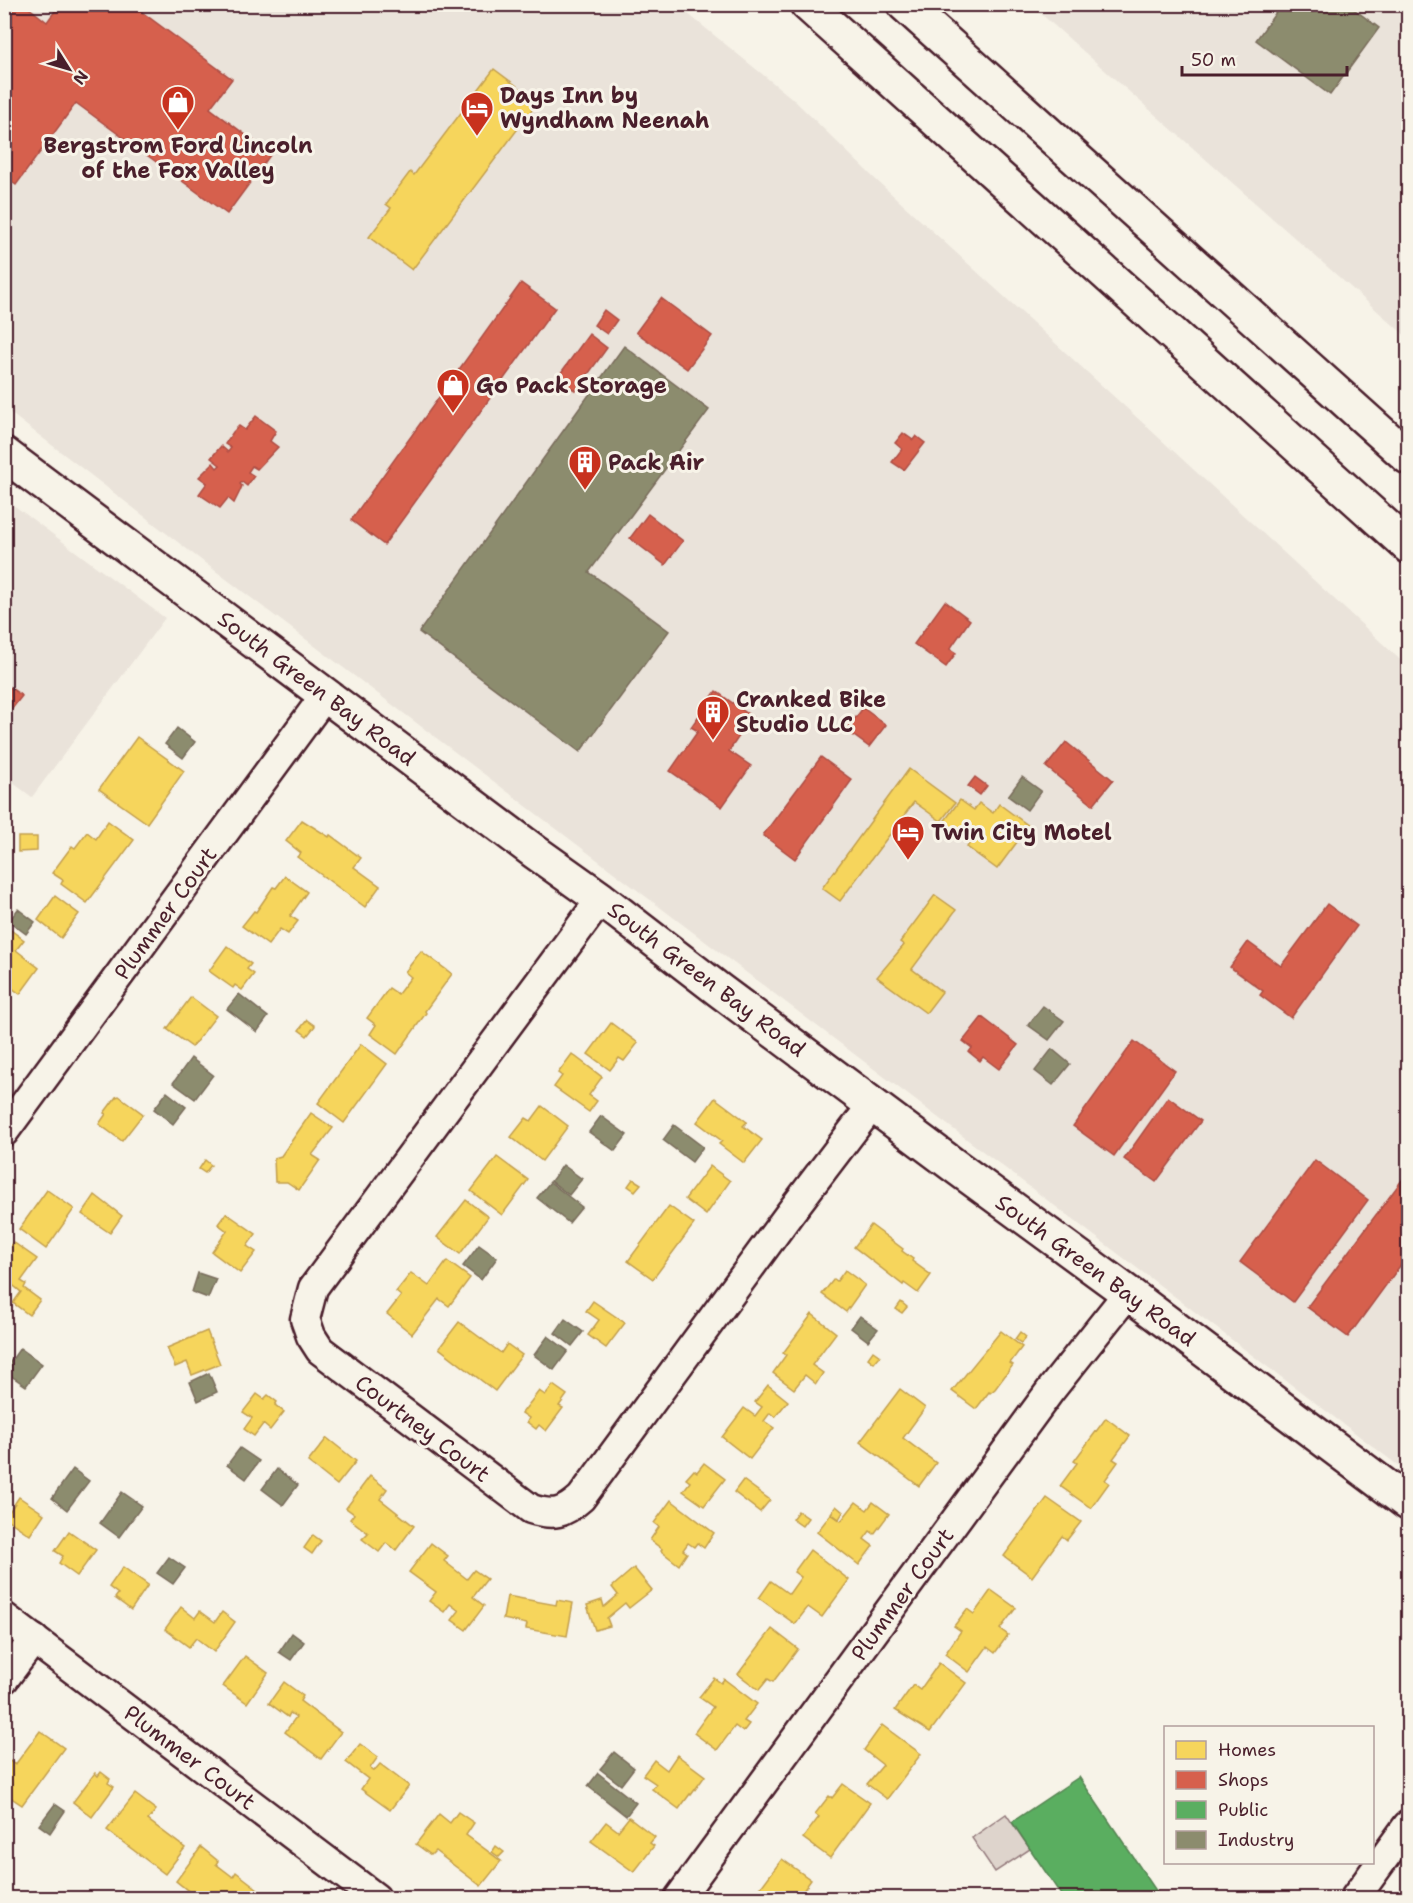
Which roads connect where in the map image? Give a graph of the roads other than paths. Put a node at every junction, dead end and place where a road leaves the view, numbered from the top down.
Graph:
1 (807, 4) edge
2 (904, 4) edge
3 (4, 454) edge
4 (1408, 457) edge
5 (1408, 546) edge
6 (326, 694) junction
7 (601, 898) junction
8 (873, 1104) junction
9 (4, 1132) edge
10 (1128, 1293) junction
11 (1408, 1503) edge
12 (4, 1617) edge
13 (34, 1639) junction
14 (4, 1679) edge
15 (1408, 1826) edge
16 (376, 1899) edge
17 (679, 1899) edge
18 (1355, 1899) edge

1 - 5 main road
2 - 4 main road
3 - 6 main road, South Green Bay Road
6 - 7 main road, South Green Bay Road
6 - 9 street, Plummer Court
7 - 8 main road, South Green Bay Road
7 - 8 street, Courtney Court
8 - 10 main road, South Green Bay Road
10 - 11 main road, South Green Bay Road
10 - 17 street, Plummer Court
12 - 13 street, Plummer Court
13 - 14 street
13 - 16 street, Plummer Court
15 - 18 street

